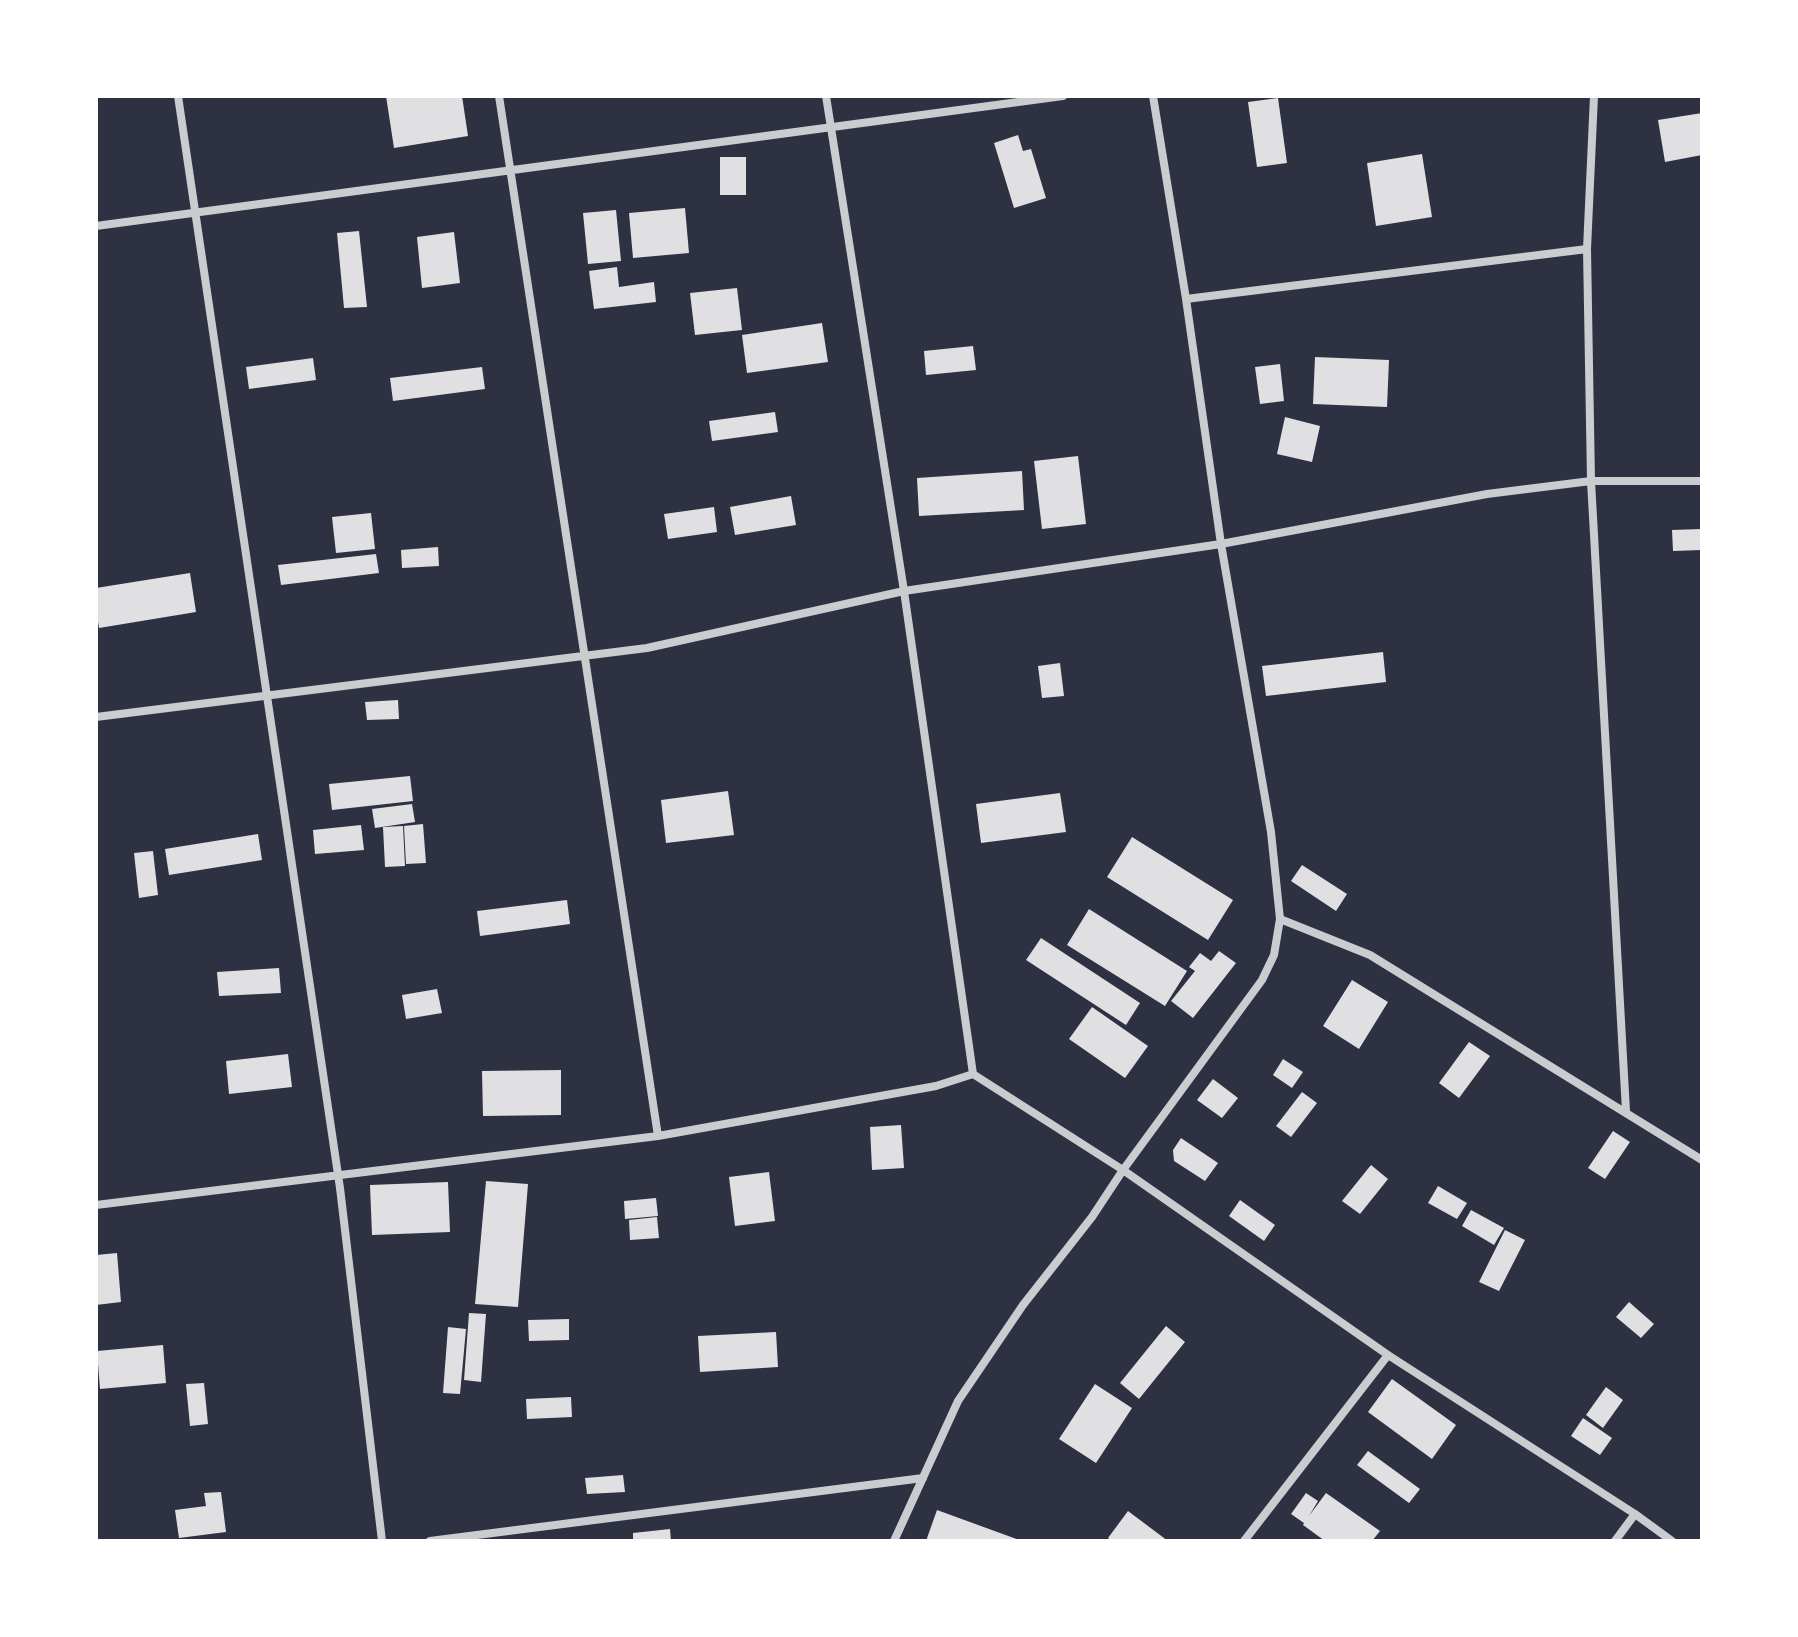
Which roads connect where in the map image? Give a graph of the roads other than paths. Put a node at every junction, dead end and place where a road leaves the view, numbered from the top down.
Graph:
1 (178, 96) edge
2 (499, 96) edge
3 (826, 96) edge
4 (1063, 96) edge
5 (1153, 96) edge
6 (1594, 96) edge
7 (830, 128) junction
8 (510, 171) junction
9 (195, 213) junction
10 (96, 226) edge
11 (1587, 249) junction
12 (1186, 299) junction
13 (1591, 481) junction
14 (1702, 481) edge
15 (1221, 544) junction
16 (904, 591) junction
17 (585, 656) junction
18 (268, 696) junction
19 (96, 717) edge
20 (1280, 919) junction
21 (973, 1074) junction
22 (1626, 1111) junction
23 (658, 1136) junction
24 (1702, 1160) edge
25 (1123, 1170) junction
26 (338, 1175) junction
27 (96, 1205) edge
28 (1388, 1355) junction
29 (923, 1478) junction
30 (1635, 1514) junction
31 (382, 1541) edge
32 (430, 1541) edge
33 (894, 1541) edge
34 (1244, 1541) edge
35 (1615, 1541) edge
36 (1672, 1541) edge

1 - 9 street
2 - 8 street
3 - 7 street
4 - 7 street
5 - 12 street
6 - 11 street
7 - 8 street
7 - 16 street
8 - 9 street
8 - 17 street
9 - 10 street
9 - 18 street
11 - 12 street
11 - 13 street
12 - 15 street
13 - 14 street
13 - 15 street
13 - 22 street
15 - 16 street
15 - 20 street
16 - 17 street
16 - 21 street
17 - 18 street
17 - 23 street
18 - 19 street
18 - 26 street
20 - 22 street
20 - 25 street
21 - 23 street
21 - 25 street
22 - 24 street
23 - 26 street
25 - 28 street
25 - 29 street
26 - 27 street
26 - 31 street
28 - 30 street
28 - 34 street
29 - 32 street
29 - 33 street
30 - 35 street
30 - 36 street

